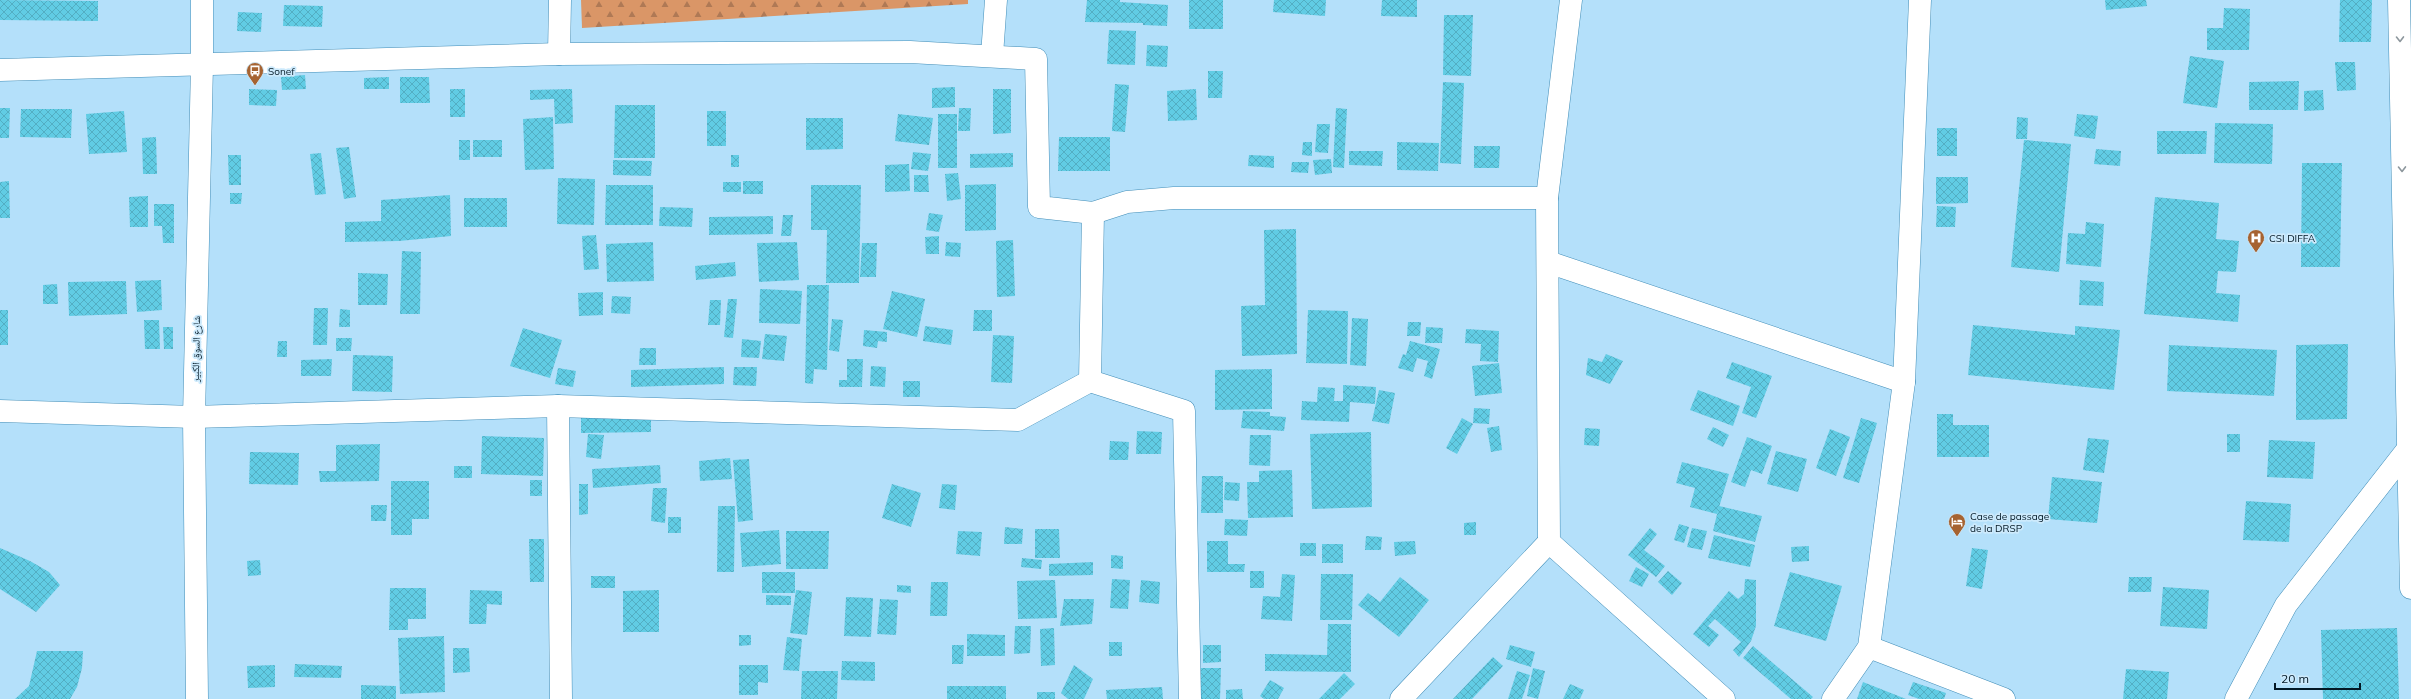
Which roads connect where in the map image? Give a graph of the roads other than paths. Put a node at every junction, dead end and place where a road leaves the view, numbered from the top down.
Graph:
1 (202, 0) edge
2 (560, 0) edge
3 (996, 0) edge
4 (1571, 0) edge
5 (1920, 0) edge
6 (2399, 0) edge
7 (560, 54) junction
8 (992, 55) junction
9 (202, 65) junction
10 (0, 70) edge
11 (1548, 198) junction
12 (1093, 213) junction
13 (1548, 262) junction
14 (1090, 381) junction
15 (1904, 382) junction
16 (558, 406) junction
17 (0, 410) edge
18 (194, 417) junction
19 (2407, 450) junction
20 (1550, 542) junction
21 (2411, 588) edge
22 (1869, 647) junction
23 (197, 699) edge
24 (561, 699) edge
25 (1190, 699) edge
26 (1401, 699) edge
27 (1724, 699) edge
28 (1833, 699) edge
29 (2004, 699) edge
30 (2236, 699) edge

1 - 9 main road, شارع السوق الكبير
2 - 7 main road
3 - 8 main road
4 - 11 main road
5 - 15 main road
6 -> 19 main road
7 - 8 main road
7 - 9 main road
8 - 12 main road
9 - 10 main road
9 - 18 main road, شارع السوق الكبير
11 - 12 main road
11 - 13 main road
12 - 14 main road
13 - 15 main road
13 - 20 main road
14 - 16 main road
14 - 25 main road
15 - 22 main road
16 - 18 main road
16 - 24 main road
17 - 18 main road
18 - 23 main road, شارع السوق الكبير
19 - 21 main road
19 - 30 main road
20 - 26 main road
20 - 27 main road
22 - 28 main road
22 - 29 main road

